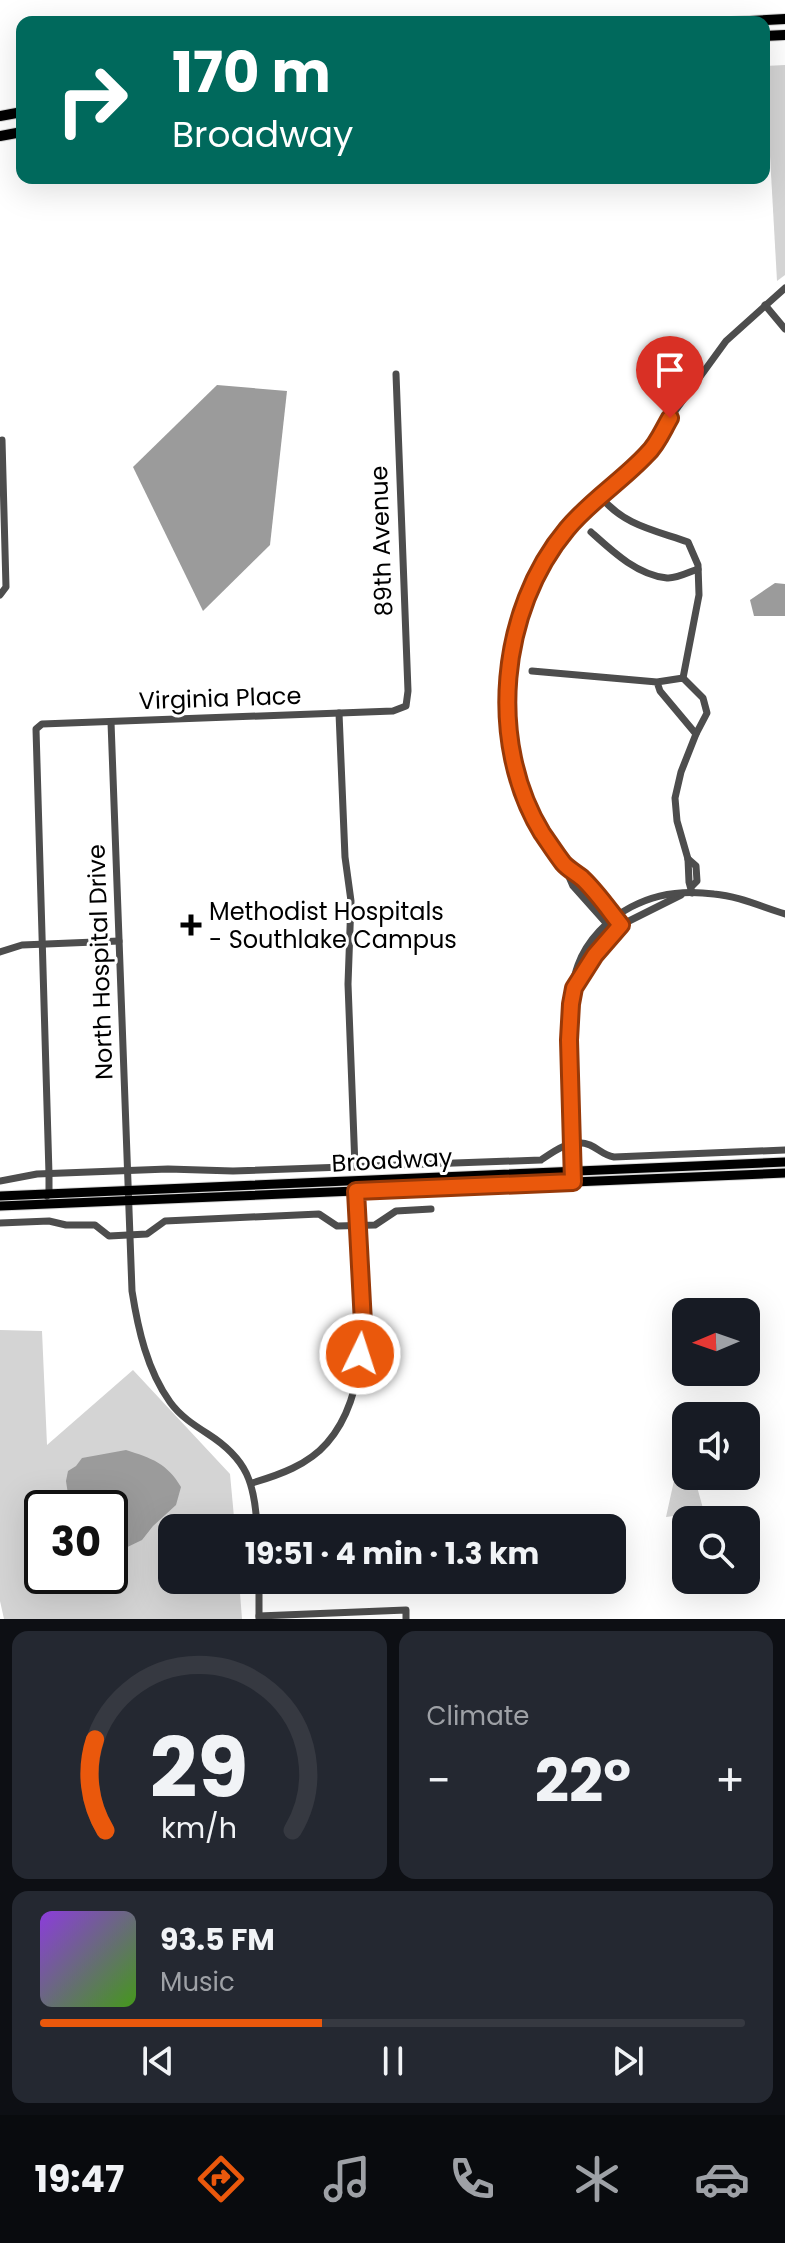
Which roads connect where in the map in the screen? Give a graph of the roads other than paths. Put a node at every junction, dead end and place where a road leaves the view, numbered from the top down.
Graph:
1 (785, 288) edge
2 (765, 305) junction
3 (785, 329) edge
4 (396, 374) dead end
5 (2, 440) dead end
6 (600, 496) junction
7 (591, 532) dead end
8 (698, 569) junction
9 (0, 595) edge
10 (532, 671) dead end
11 (683, 678) junction
12 (657, 682) junction
13 (406, 706) joint
14 (339, 713) junction
15 (111, 722) junction
16 (696, 734) junction
17 (564, 865) junction
18 (692, 890) junction
19 (682, 894) junction
20 (785, 914) edge
21 (614, 917) junction
22 (606, 924) junction
23 (621, 925) junction
24 (614, 932) junction
25 (119, 941) junction
26 (42, 943) junction
27 (0, 952) edge
28 (574, 988) junction
29 (573, 1145) junction
30 (785, 1150) edge
31 (785, 1162) edge
32 (355, 1167) junction
33 (128, 1171) junction
34 (785, 1173) edge
35 (49, 1174) junction
36 (573, 1177) junction
37 (0, 1181) edge
38 (356, 1191) junction
39 (49, 1194) junction
40 (0, 1196) edge
41 (128, 1196) junction
42 (33, 1205) junction
43 (0, 1206) edge
44 (431, 1209) dead end
45 (0, 1223) edge
46 (358, 1225) junction
47 (130, 1235) junction
48 (252, 1483) junction
49 (255, 1514) edge
50 (259, 1594) edge
51 (406, 1614) edge
52 (260, 1618) edge

1 - 2 street
2 - 3 street
2 - 6 street
4 - 13 street, 89th Avenue
5 - 9 street
6 - 8 street
6 - 17 street
7 - 8 street
8 - 11 street
10 - 12 street
11 - 12 street
11 - 16 street
12 - 16 street
13 - 14 street, Virginia Place
14 - 15 street, Virginia Place
14 - 32 street
15 - 25 street, North Hospital Drive
15 - 26 street, Virginia Place
16 - 18 street
17 - 21 street
17 - 22 street
18 - 19 street
18 - 20 street
19 - 21 street
19 - 23 street
21 - 22 street
21 - 23 street
22 - 24 street
22 - 28 street
23 - 24 street
24 - 28 street
25 - 26 street
25 - 33 street, North Hospital Drive
26 - 27 street
26 - 35 street
28 - 29 street
29 - 30 street
29 - 32 street
29 - 36 street
31 - 36 main road, Broadway
32 - 33 street
33 - 35 street
33 - 41 street, North Hospital Drive
34 - 36 main road, Broadway
35 - 37 street
35 - 39 street
36 - 38 main road, Broadway
36 - 41 main road, Broadway
38 - 41 main road, Broadway
38 - 46 street
39 - 40 main road, Broadway
39 - 41 main road, Broadway
39 - 42 street
41 - 42 main road, Broadway
41 - 47 street, North Hospital Drive
42 - 43 main road, Broadway
44 - 46 street
45 - 47 street
46 - 47 street
46 - 48 street
47 - 48 street, North Hospital Drive
48 - 49 street
50 - 52 street
51 - 52 street

